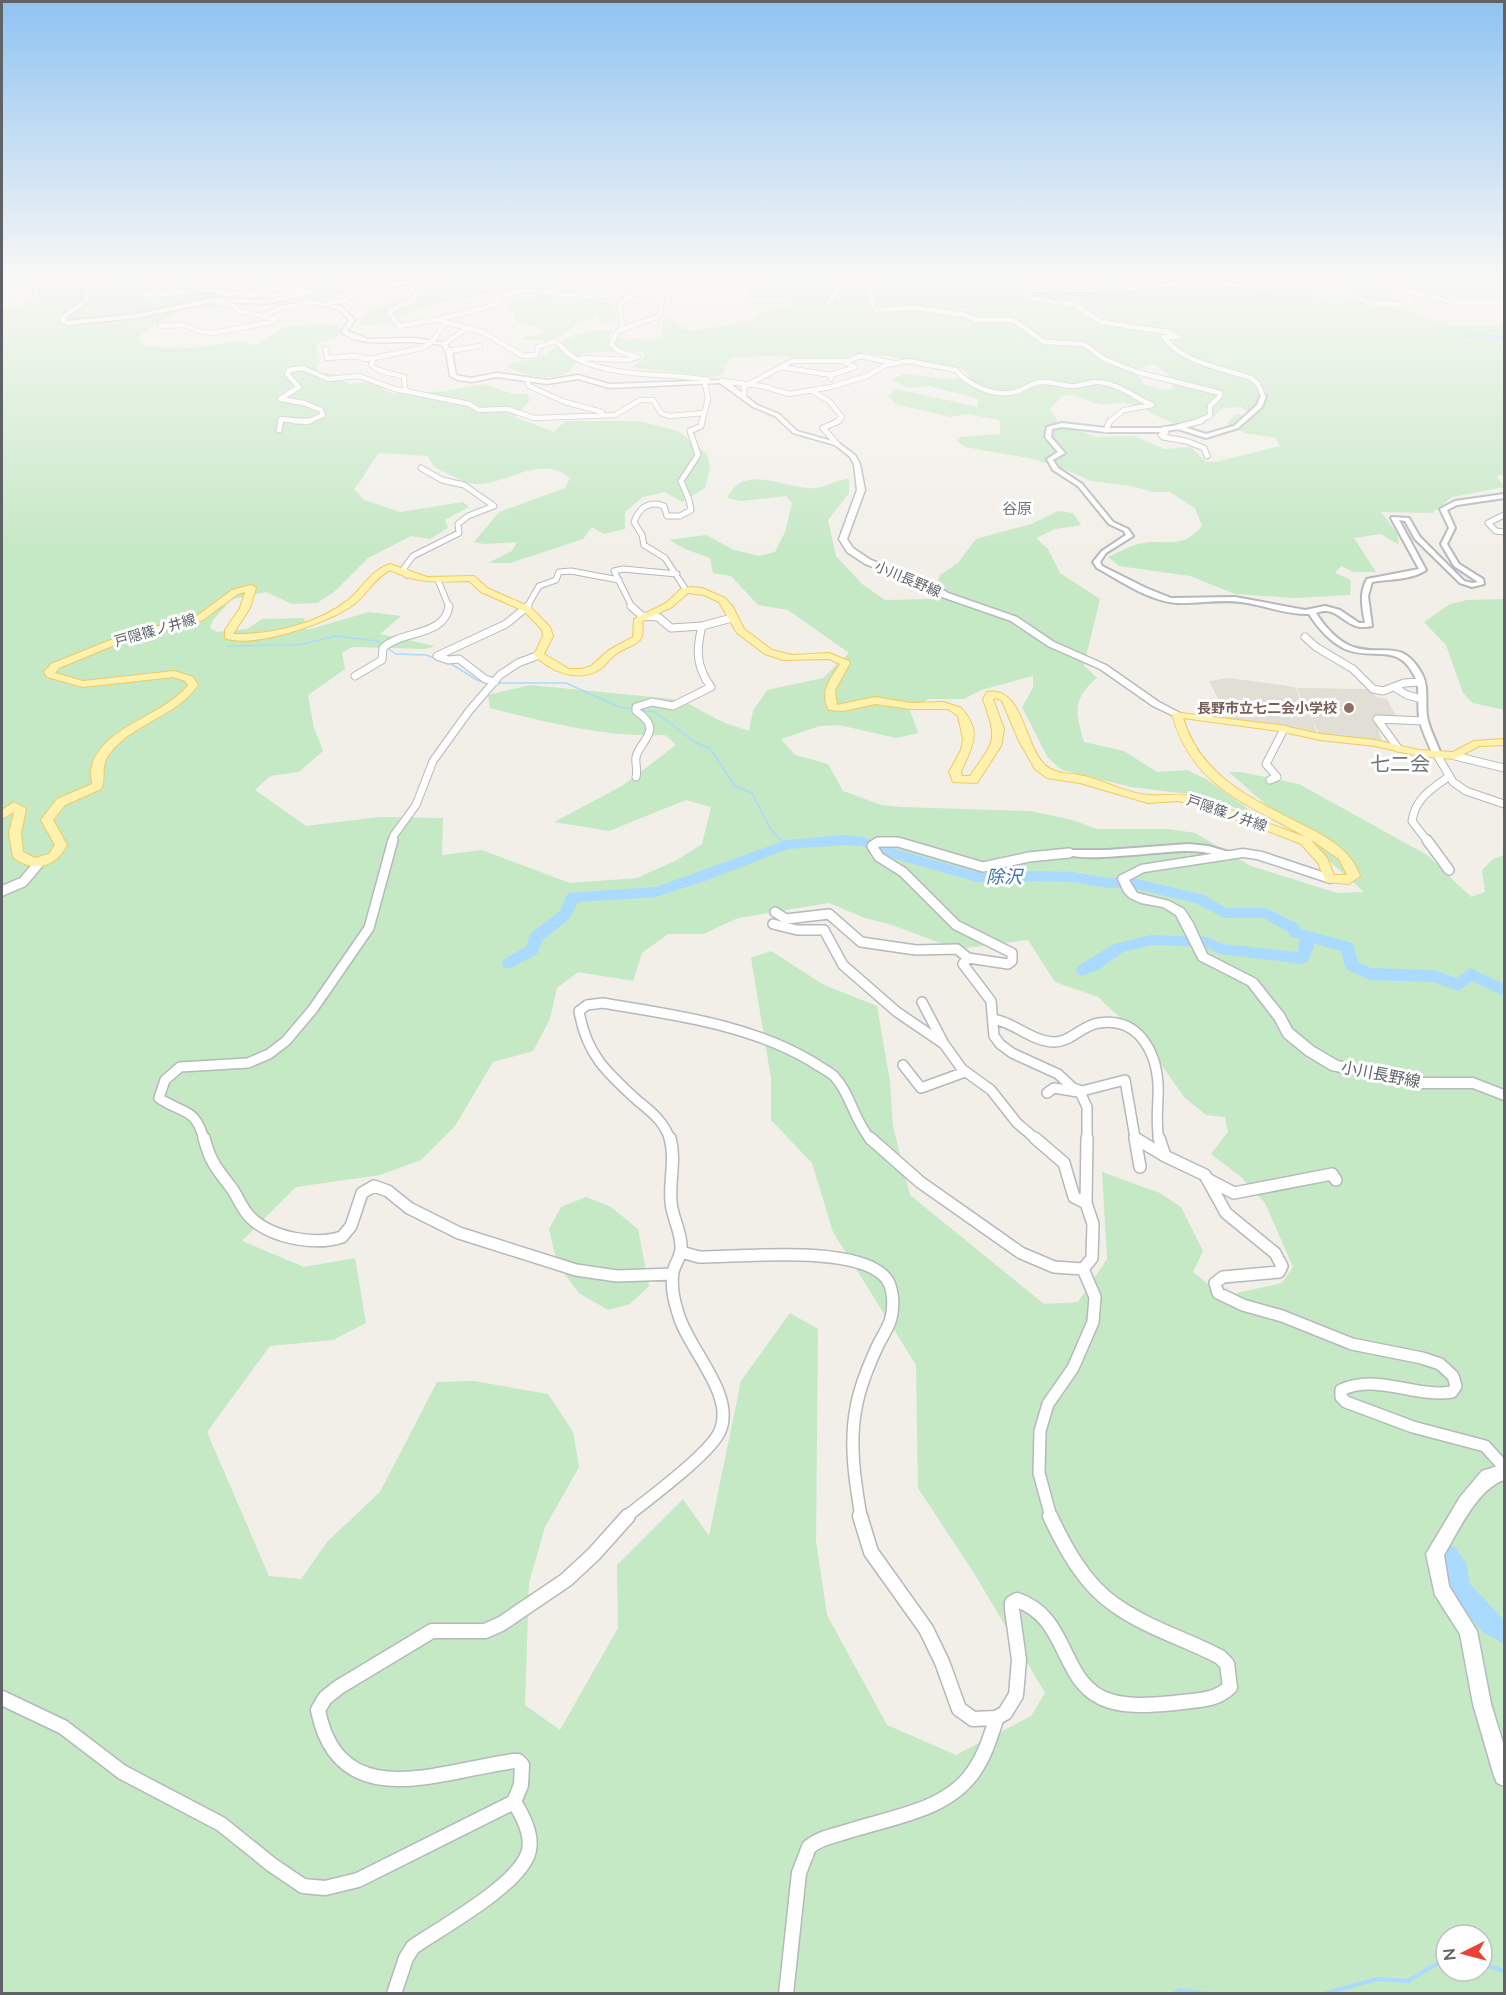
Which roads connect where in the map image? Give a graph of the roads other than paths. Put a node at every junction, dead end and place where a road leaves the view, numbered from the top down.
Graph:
1 (294, 368) edge
2 (303, 368) edge
3 (373, 368) edge
4 (452, 368) edge
5 (610, 368) edge
6 (778, 368) edge
7 (787, 368) edge
8 (852, 368) edge
9 (881, 368) edge
10 (946, 368) edge
11 (1127, 368) edge
12 (1223, 368) edge
13 (831, 375) junction
14 (527, 379) junction
15 (709, 381) junction
16 (721, 381) junction
17 (747, 385) junction
18 (835, 386) junction
19 (408, 391) junction
20 (812, 391) junction
21 (744, 395) junction
22 (1263, 396) joint
23 (619, 412) junction
24 (704, 413) junction
25 (1178, 427) junction
26 (1165, 429) junction
27 (279, 430) dead end
28 (1107, 430) junction
29 (837, 444) junction
30 (1208, 456) dead end
31 (421, 468) dead end
32 (1504, 496) edge
33 (1504, 515) edge
34 (1504, 531) edge
35 (677, 574) junction
36 (406, 575) junction
37 (438, 580) junction
38 (619, 580) junction
39 (686, 590) junction
40 (527, 609) junction
41 (1311, 612) junction
42 (642, 616) junction
43 (732, 618) junction
44 (702, 626) junction
45 (1305, 637) dead end
46 (539, 656) junction
47 (355, 676) dead end
48 (495, 682) junction
49 (1421, 682) junction
50 (1394, 687) junction
51 (1422, 699) junction
52 (1177, 714) junction
53 (1424, 721) junction
54 (1284, 729) junction
55 (1504, 742) edge
56 (1398, 748) junction
57 (1437, 755) junction
58 (1455, 756) junction
59 (1504, 768) edge
60 (636, 777) dead end
61 (1448, 777) junction
62 (1270, 780) dead end
63 (1504, 804) edge
64 (2, 815) edge
65 (1069, 854) joint
66 (1226, 854) junction
67 (39, 863) junction
68 (1449, 870) dead end
69 (1330, 879) junction
70 (2, 891) edge
71 (775, 912) dead end
72 (773, 924) dead end
73 (968, 958) junction
74 (922, 1002) dead end
75 (993, 1019) junction
76 (944, 1044) junction
77 (903, 1065) dead end
78 (965, 1072) junction
79 (1079, 1090) junction
80 (1047, 1093) dead end
81 (1504, 1095) edge
82 (1135, 1138) junction
83 (1165, 1156) junction
84 (1140, 1167) dead end
85 (1207, 1179) junction
86 (1336, 1180) dead end
87 (1086, 1203) junction
88 (681, 1252) junction
89 (1083, 1269) junction
90 (673, 1274) junction
91 (1504, 1467) edge
92 (1504, 1472) edge
93 (2, 1698) edge
94 (996, 1720) junction
95 (1504, 1776) edge
96 (514, 1802) junction
97 (394, 1994) edge
98 (786, 1994) edge

1 - 27 street
2 - 19 street
3 - 19 street
4 - 14 main road
5 - 15 street
6 - 17 street
7 - 13 street
8 - 13 street
9 - 18 street
10 - 28 street
11 - 25 street
12 - 22 street
13 - 18 street
14 - 15 main road
14 - 23 street
15 - 16 main road
15 - 24 street
16 - 17 street
16 - 21 main road
17 - 20 street
17 - 21 street
18 - 20 street
19 - 23 street
20 - 29 street
21 - 29 main road
22 - 25 street
23 - 24 street
24 - 35 street
25 - 26 street
26 - 28 street
26 - 30 street
28 - 41 street
29 - 52 main road, 小川長野線
31 - 36 street
32 - 41 street
33 - 34 street
35 - 38 street
35 - 39 street
36 - 37 main road, 戸隠篠ノ井線
36 - 67 main road, 戸隠篠ノ井線
37 - 40 main road, 戸隠篠ノ井線
37 - 47 street
38 - 40 street
38 - 42 street
39 - 42 main road
39 - 43 main road, 戸隠篠ノ井線
40 - 46 main road, 戸隠篠ノ井線
40 - 48 street
41 - 49 street
42 - 44 street
42 - 46 main road
43 - 44 street
43 - 69 main road, 戸隠篠ノ井線
44 - 60 street
45 - 50 street
46 - 48 street
48 - 90 street
49 - 50 street
49 - 51 street
50 - 51 street
51 - 53 street
52 - 54 main road
52 - 69 main road, 戸隠篠ノ井線
53 - 56 street
53 - 57 street
54 - 56 main road
54 - 62 street
55 - 58 main road
56 - 57 main road
57 - 58 main road
57 - 61 street
58 - 59 street
61 - 63 street
61 - 68 street
64 - 67 main road
65 - 66 street
65 - 73 street
66 - 69 main road, 小川長野線
66 - 81 main road, 小川長野線
67 - 70 street
71 - 73 street
72 - 76 street
73 - 75 street
74 - 76 street
75 - 79 street
75 - 83 street
76 - 78 street
77 - 78 street
78 - 87 street
79 - 80 street
79 - 82 street
79 - 87 street
82 - 83 street
82 - 84 street
83 - 85 street
85 - 86 street
85 - 91 street
87 - 89 street
88 - 89 street
88 - 90 street
88 - 94 street
89 - 94 street
90 - 96 street
92 - 95 main road
93 - 96 street
94 - 98 street
96 - 97 street

